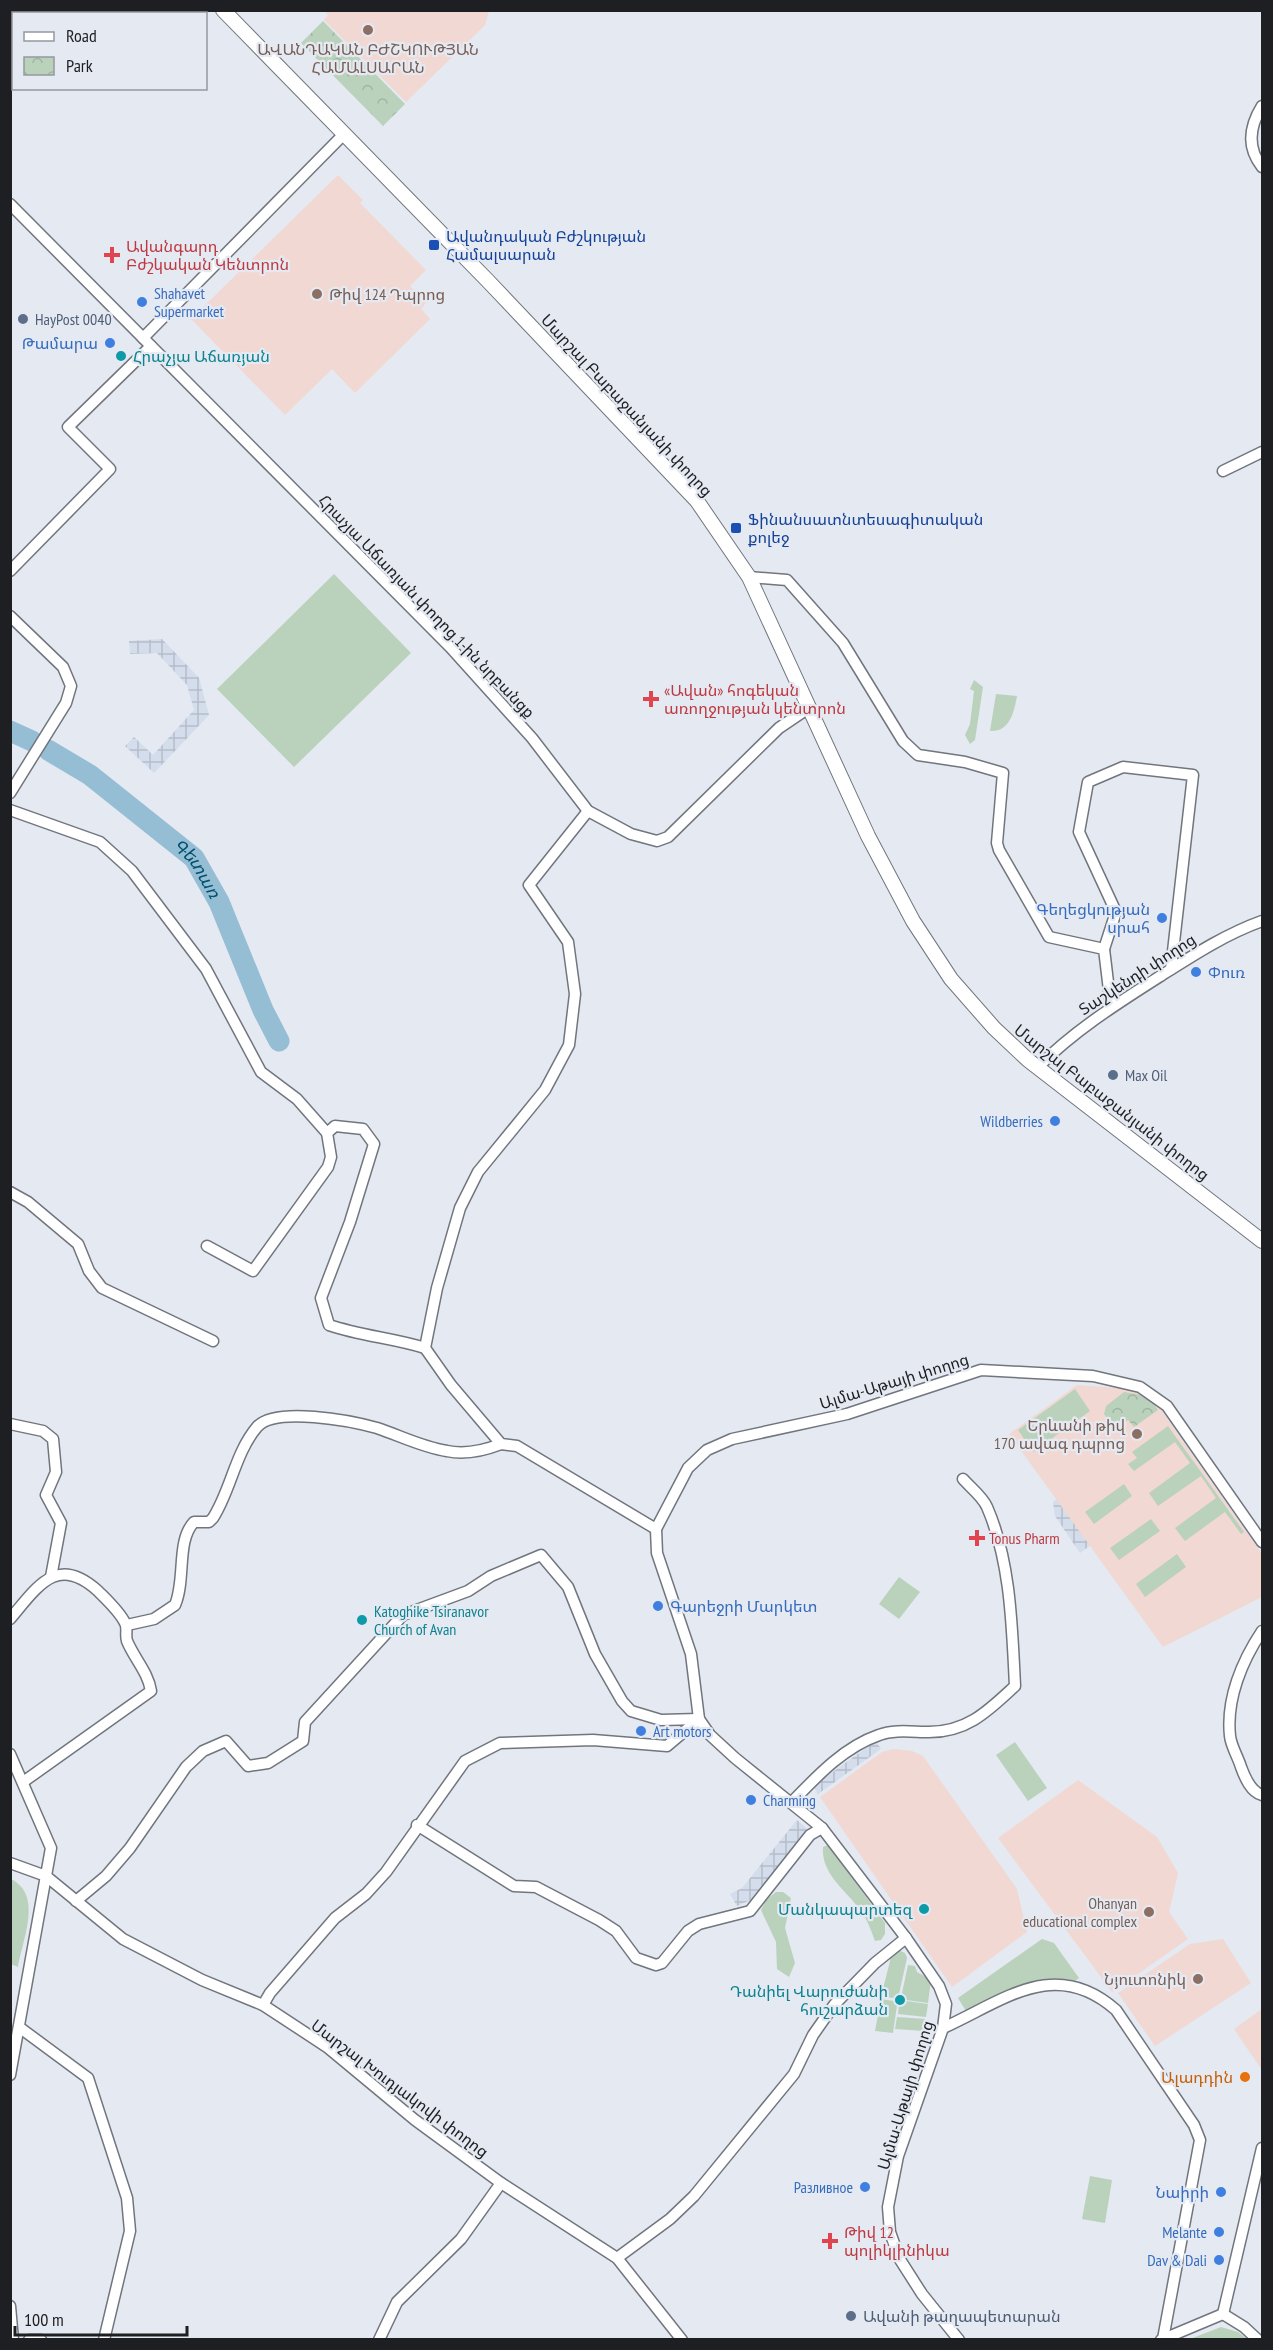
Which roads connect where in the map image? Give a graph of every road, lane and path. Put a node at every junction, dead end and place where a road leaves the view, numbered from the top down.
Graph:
1 (223, 10) edge
2 (1263, 106) edge
3 (343, 135) junction
4 (1263, 167) edge
5 (10, 204) edge
6 (147, 342) junction
7 (1263, 452) edge
8 (1223, 471) dead end
9 (10, 571) edge
10 (749, 577) junction
11 (10, 616) edge
12 (810, 706) junction
13 (10, 793) edge
14 (10, 810) edge
15 (588, 812) junction
16 (1263, 921) edge
17 (1104, 949) junction
18 (1172, 969) junction
19 (1111, 1008) junction
20 (1038, 1068) junction
21 (327, 1133) junction
22 (10, 1192) edge
23 (1263, 1241) edge
24 (207, 1246) dead end
25 (213, 1341) dead end
26 (425, 1348) junction
27 (10, 1424) edge
28 (501, 1444) junction
29 (963, 1479) dead end
30 (656, 1529) junction
31 (1263, 1542) edge
32 (51, 1577) junction
33 (10, 1619) edge
34 (127, 1625) junction
35 (1263, 1631) edge
36 (699, 1719) junction
37 (10, 1754) edge
38 (23, 1782) junction
39 (1263, 1795) edge
40 (792, 1802) junction
41 (417, 1825) junction
42 (822, 1828) junction
43 (10, 1863) edge
44 (46, 1876) junction
45 (76, 1901) junction
46 (906, 1938) junction
47 (262, 2005) junction
48 (19, 2027) junction
49 (943, 2028) junction
50 (10, 2074) edge
51 (1263, 2148) edge
52 (501, 2182) junction
53 (617, 2258) junction
54 (10, 2306) edge
55 (1223, 2314) junction
56 (1162, 2339) edge
57 (13, 2340) edge
58 (28, 2340) edge
59 (41, 2340) edge
60 (104, 2340) edge
61 (379, 2340) edge
62 (682, 2340) edge
63 (959, 2340) edge
64 (1258, 2340) edge

1 - 3 main road, Մարշալ Բաբաջանյանի փողոց
2 - 4 street
3 - 6 street
3 - 10 main road, Մարշալ Բաբաջանյանի փողոց
5 - 6 street, Հրաչյա Աճառյան փողոց 1-ին նրբանցք
6 - 9 street
6 - 15 street, Հրաչյա Աճառյան փողոց 1-ին նրբանցք
7 - 8 street
10 - 12 main road, Մարշալ Բաբաջանյանի փողոց
10 - 17 street
11 - 13 street
12 - 15 street
12 - 20 main road, Մարշալ Բաբաջանյանի փողոց
14 - 21 street
15 - 26 street
16 - 18 street, Տաշկենդի փողոց
17 - 18 street
17 - 19 street
18 - 19 street, Տաշկենդի փողոց
19 - 20 street, Տաշկենդի փողոց
20 - 23 main road, Մարշալ Բաբաջանյանի փողոց
21 - 24 street
21 - 26 street
22 - 25 street
26 - 28 street
27 - 32 street
28 - 30 street
28 - 34 street
29 - 40 street
30 - 31 street, Ալմա-Աթայի փողոց
30 - 36 street
32 - 33 street
32 - 34 street
34 - 38 street
35 - 39 street
36 - 40 street, Ալմա-Աթայի փողոց
36 - 41 street
36 - 45 street
37 - 38 street
38 - 44 street
40 - 42 street, Ալմա-Աթայի փողոց
41 - 42 street
41 - 47 street
42 - 46 street, Ալմա-Աթայի փողոց
43 - 44 street, Մարշալ Խուդյակովի փողոց
44 - 45 street, Մարշալ Խուդյակովի փողոց
44 - 48 street
45 - 47 street, Մարշալ Խուդյակովի փողոց
46 - 49 street, Ալմա-Աթայի փողոց
46 - 53 street
47 - 52 street, Մարշալ Խուդյակովի փողոց
48 - 50 street
48 - 60 street
49 - 56 street
49 - 63 street, Ալմա-Աթայի փողոց
51 - 55 street
52 - 53 street, Մարշալ Խուդյակովի փողոց
52 - 61 street
53 - 62 street, Մարշալ Խուդյակովի փողոց
54 - 57 street
55 - 56 street
55 - 64 street
58 - 59 street

